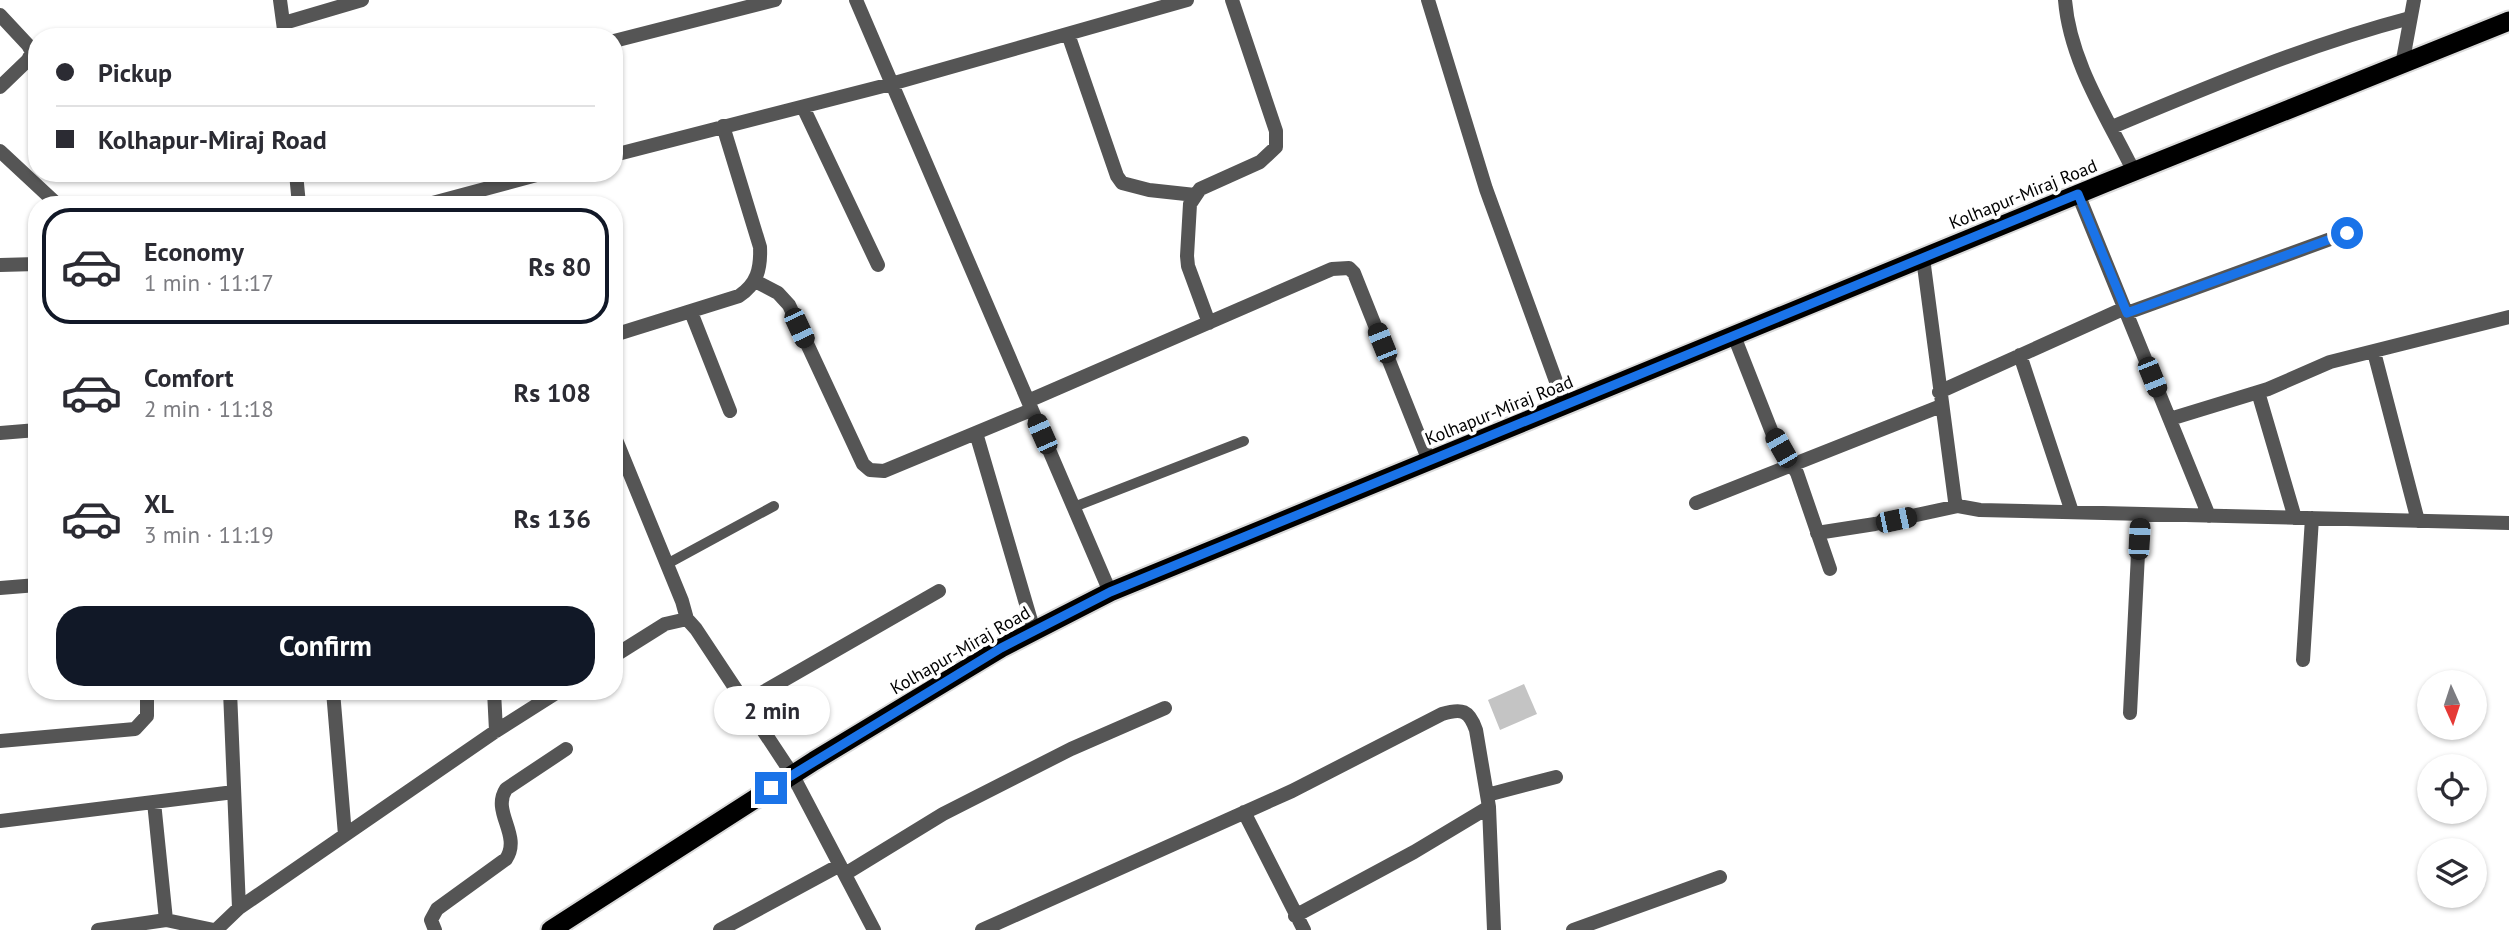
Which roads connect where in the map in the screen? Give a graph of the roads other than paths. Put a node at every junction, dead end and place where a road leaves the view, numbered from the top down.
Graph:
1 (280, 0) edge
2 (362, 0) edge
3 (775, 0) edge
4 (856, 0) edge
5 (1187, 0) edge
6 (1232, 0) edge
7 (1428, 0) edge
8 (2065, 0) edge
9 (2414, 0) edge
10 (0, 15) edge
11 (2410, 18) junction
12 (2509, 21) edge
13 (284, 28) edge
14 (289, 28) edge
15 (1068, 34) junction
16 (623, 39) edge
17 (28, 45) edge
18 (28, 61) edge
19 (2402, 65) junction
20 (891, 84) junction
21 (0, 87) edge
22 (803, 107) junction
23 (723, 126) junction
24 (2112, 127) junction
25 (0, 151) edge
26 (623, 153) edge
27 (2134, 172) junction
28 (28, 177) edge
29 (33, 182) edge
30 (511, 182) edge
31 (2078, 194) junction
32 (1195, 195) junction
33 (48, 196) edge
34 (458, 196) edge
35 (2347, 233) dead end
36 (1923, 258) junction
37 (28, 264) edge
38 (0, 265) edge
39 (878, 265) dead end
40 (755, 281) junction
41 (2126, 310) junction
42 (691, 312) junction
43 (2509, 317) edge
44 (1209, 323) junction
45 (623, 332) edge
46 (1734, 336) junction
47 (2374, 352) junction
48 (2020, 355) junction
49 (2258, 393) junction
50 (1940, 399) junction
51 (1029, 406) junction
52 (1566, 406) junction
53 (730, 411) dead end
54 (2170, 419) junction
55 (28, 431) edge
56 (0, 433) edge
57 (976, 433) junction
58 (1244, 441) dead end
59 (623, 457) edge
60 (1429, 461) junction
61 (1792, 465) junction
62 (1696, 503) dead end
63 (774, 506) dead end
64 (1958, 506) junction
65 (1074, 508) junction
66 (2072, 512) junction
67 (2140, 514) junction
68 (2209, 516) junction
69 (2295, 518) junction
70 (2312, 518) junction
71 (2418, 521) junction
72 (2509, 523) edge
73 (1817, 533) junction
74 (667, 564) junction
75 (1830, 569) dead end
76 (28, 586) edge
77 (0, 589) edge
78 (939, 591) dead end
79 (1110, 592) junction
80 (687, 619) junction
81 (1034, 631) junction
82 (623, 650) edge
83 (2303, 660) dead end
84 (148, 700) edge
85 (230, 700) edge
86 (334, 700) edge
87 (494, 700) edge
88 (545, 700) edge
89 (744, 703) junction
90 (1165, 708) dead end
91 (2130, 713) dead end
92 (496, 731) junction
93 (0, 741) edge
94 (566, 749) dead end
95 (792, 774) junction
96 (1556, 777) dead end
97 (234, 792) junction
98 (1488, 801) junction
99 (155, 802) junction
100 (1244, 812) junction
101 (0, 821) edge
102 (345, 835) junction
103 (842, 869) junction
104 (1720, 877) dead end
105 (239, 908) junction
106 (1295, 916) junction
107 (166, 920) junction
108 (99, 930) edge
109 (215, 930) edge
110 (435, 930) edge
111 (551, 930) edge
112 (720, 930) edge
113 (874, 930) edge
114 (982, 930) edge
115 (1304, 930) edge
116 (1494, 930) edge
117 (1573, 930) edge

1 - 13 street
2 - 14 street
3 - 16 street
4 - 20 street
5 - 15 street
6 - 32 street
7 - 52 street
8 - 24 street
9 - 11 street
10 - 17 street
11 - 19 street
11 - 24 street
12 - 19 highway, Kolhapur-Miraj Road
15 - 20 street
15 - 32 street
18 - 21 street
19 - 27 highway, Kolhapur-Miraj Road
20 - 22 street
20 - 51 street
22 - 23 street
22 - 39 street
23 - 26 street
23 - 40 street
24 - 27 street
25 - 28 street
27 - 31 highway, Kolhapur-Miraj Road
29 - 33 street
30 - 34 street
31 - 36 highway, Kolhapur-Miraj Road
31 - 41 street
32 - 44 street
35 - 41 street
36 - 46 highway, Kolhapur-Miraj Road
36 - 50 street
37 - 38 street
40 - 42 street
40 - 57 street
41 - 48 street
41 - 54 street
42 - 45 street
42 - 53 street
43 - 47 street
44 - 51 street
44 - 60 street
46 - 52 highway, Kolhapur-Miraj Road
46 - 61 street
47 - 49 street
47 - 71 street
48 - 50 street
48 - 66 street
49 - 54 street
49 - 69 street
50 - 61 street
50 - 64 street
51 - 57 street
51 - 65 street
52 - 60 highway, Kolhapur-Miraj Road
54 - 68 street
55 - 56 street
57 - 81 street
58 - 65 lane
59 - 74 street
60 - 79 highway, Kolhapur-Miraj Road
61 - 62 street
61 - 73 street
63 - 74 lane
64 - 66 street
64 - 73 street
65 - 79 street
66 - 67 street
67 - 68 street
67 - 91 street
68 - 69 street
69 - 70 street
70 - 71 street
70 - 83 street
71 - 72 street
73 - 75 street
74 - 80 street
76 - 77 street
78 - 89 street
79 - 81 highway, Kolhapur-Miraj Road
80 - 82 street
80 - 89 street
81 - 95 highway, Kolhapur-Miraj Road
84 - 93 street
85 - 97 street
86 - 102 street
87 - 92 street
88 - 92 street
89 - 95 street
90 - 103 street
92 - 102 street
94 - 110 street
95 - 103 street
95 - 111 highway, Kolhapur-Miraj Road
96 - 98 street
97 - 99 street
97 - 105 street
98 - 100 street
98 - 106 street
98 - 116 street
99 - 101 street
99 - 107 street
100 - 106 street
100 - 114 street
102 - 105 street
103 - 112 street
103 - 113 street
104 - 117 street
105 - 109 street
106 - 115 street
107 - 108 street
107 - 109 street

